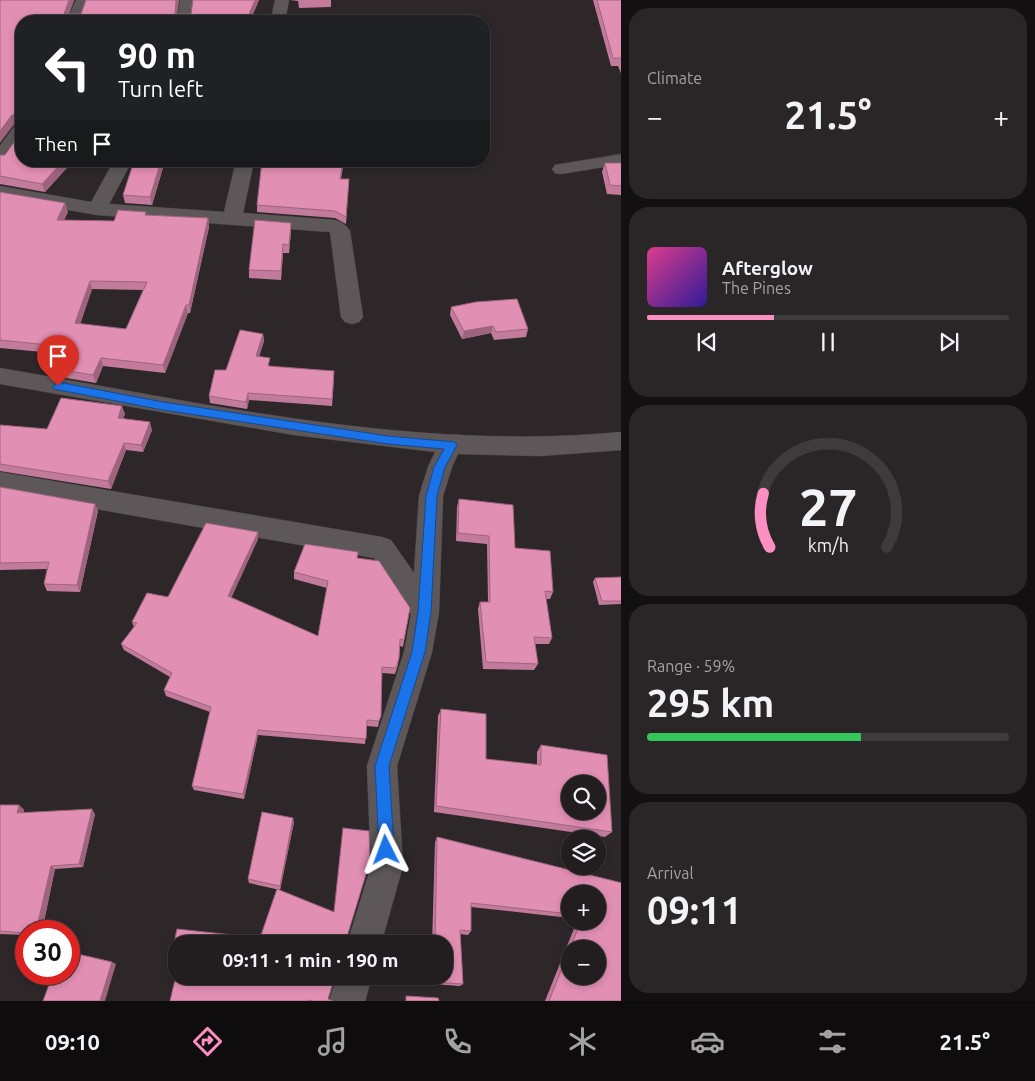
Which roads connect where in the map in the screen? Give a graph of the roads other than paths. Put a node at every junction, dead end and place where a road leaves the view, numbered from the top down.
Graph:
1 (83, 0) edge
2 (187, 0) edge
3 (282, 0) edge
4 (77, 15) edge
5 (185, 15) edge
6 (279, 15) edge
7 (15, 137) edge
8 (0, 158) edge
9 (621, 159) edge
10 (120, 167) edge
11 (245, 167) edge
12 (561, 169) dead end
13 (0, 192) edge
14 (97, 209) junction
15 (232, 219) junction
16 (352, 316) dead end
17 (0, 376) edge
18 (621, 441) edge
19 (451, 445) junction
20 (0, 482) edge
21 (425, 612) junction
22 (367, 935) edge
23 (352, 985) edge
24 (347, 1001) edge

1 - 4 street
2 - 5 street
3 - 6 street
7 - 8 street
9 - 12 street
10 - 14 street
11 - 15 street
13 - 14 street
14 - 15 street
15 - 16 street
17 - 19 street
18 - 19 street
19 - 21 street
20 - 21 street
21 - 22 street
23 - 24 street

